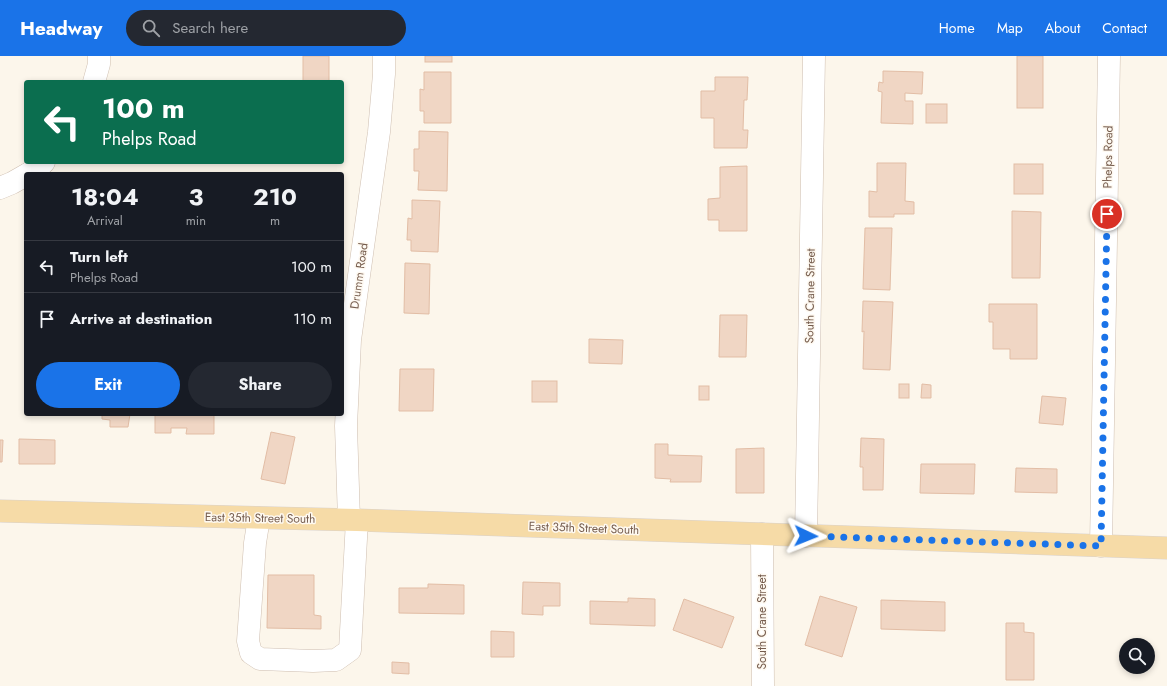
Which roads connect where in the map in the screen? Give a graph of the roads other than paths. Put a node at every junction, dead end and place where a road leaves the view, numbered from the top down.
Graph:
1 (99, 56) edge
2 (384, 56) edge
3 (814, 56) edge
4 (1109, 56) edge
5 (95, 80) edge
6 (41, 164) edge
7 (30, 172) edge
8 (24, 176) edge
9 (0, 188) edge
10 (0, 511) edge
11 (259, 518) junction
12 (353, 520) junction
13 (762, 534) junction
14 (806, 536) junction
15 (1101, 546) junction
16 (1167, 548) edge
17 (762, 686) edge

1 - 5 street
2 - 12 street, Drumm Road
3 - 14 street, South Crane Street
4 - 15 street, Phelps Road
6 - 7 street
8 - 9 street
10 - 11 main road, East 35th Street South
11 - 12 main road, East 35th Street South
11 - 12 street, Drumm Road
12 - 13 main road, East 35th Street South
13 - 14 main road, East 35th Street South
13 - 17 street, South Crane Street
14 - 15 main road, East 35th Street South
15 - 16 main road, East 35th Street South

